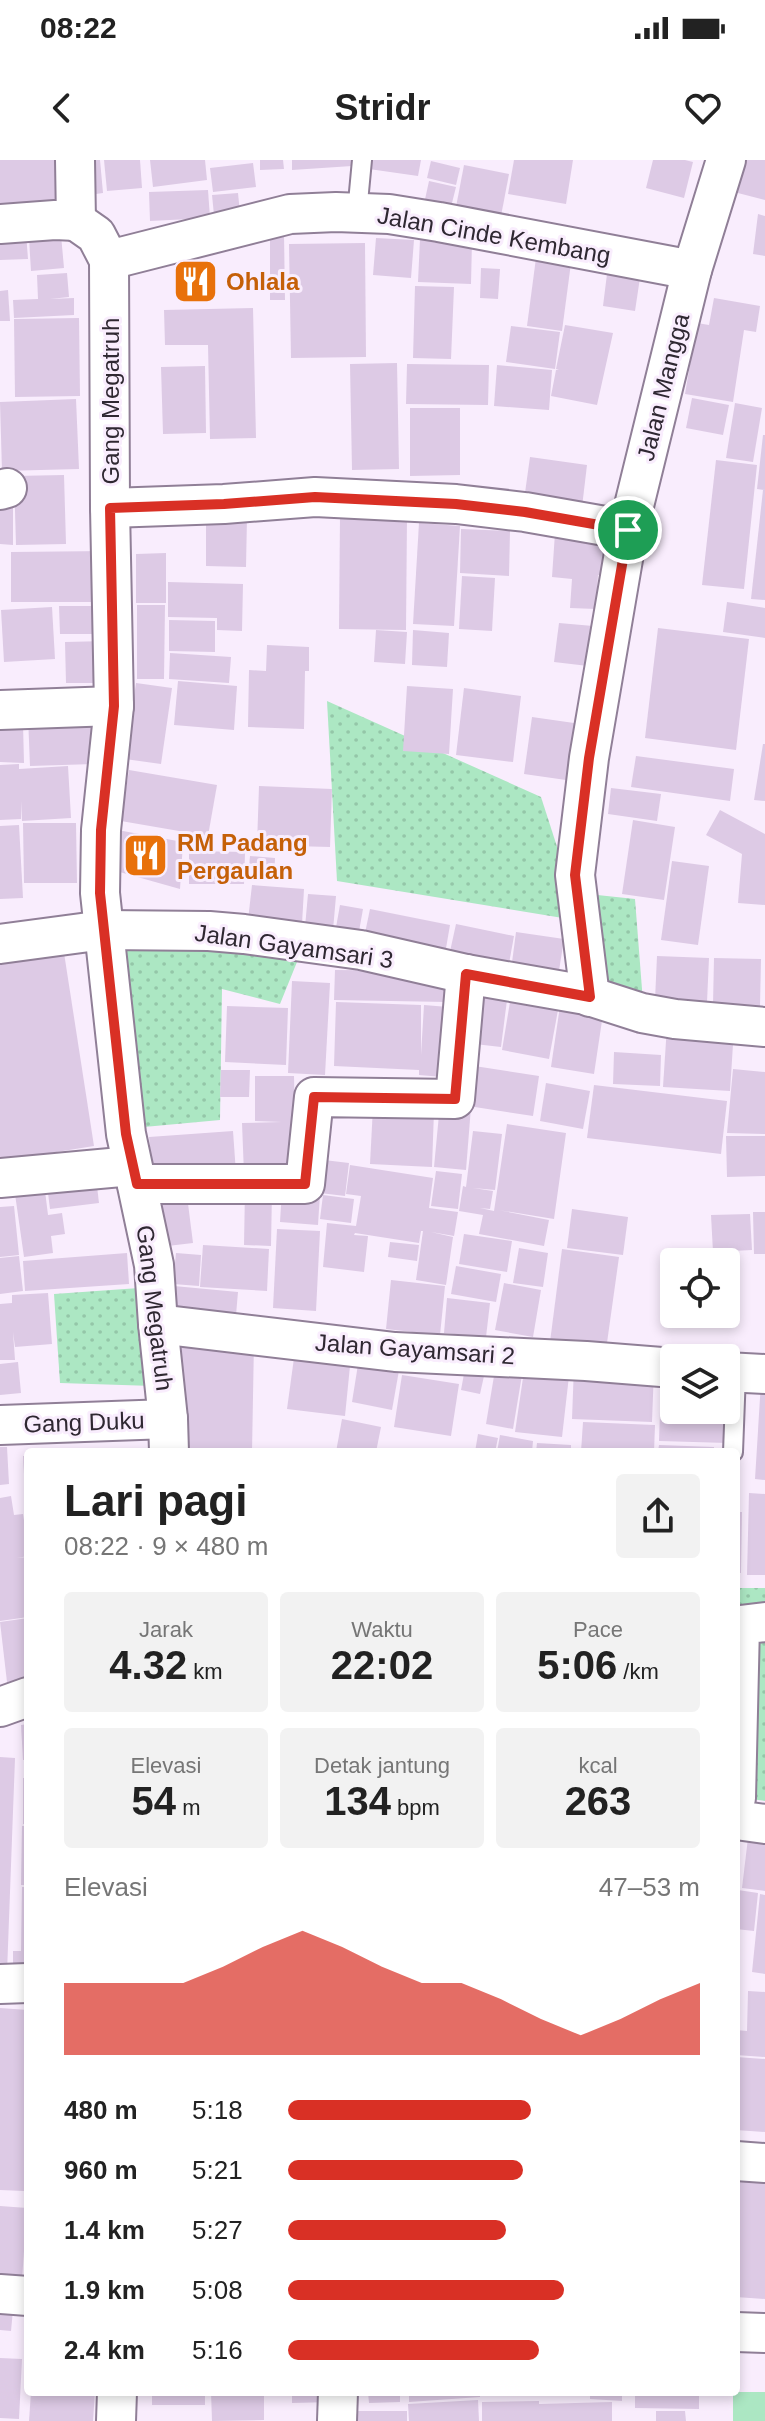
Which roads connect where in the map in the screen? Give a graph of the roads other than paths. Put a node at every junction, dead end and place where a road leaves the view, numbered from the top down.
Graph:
1 (75, 160) edge
2 (362, 160) edge
3 (726, 160) edge
4 (357, 213) junction
5 (76, 221) junction
6 (0, 224) edge
7 (109, 260) junction
8 (692, 270) junction
9 (110, 508) junction
10 (628, 530) junction
11 (114, 706) junction
12 (0, 710) edge
13 (104, 930) junction
14 (0, 944) edge
15 (466, 974) junction
16 (590, 997) junction
17 (765, 1027) edge
18 (134, 1175) junction
19 (0, 1178) edge
20 (158, 1324) junction
21 (660, 1367) edge
22 (742, 1373) edge
23 (0, 1425) edge
24 (169, 1436) edge
25 (733, 1448) edge
26 (765, 1622) edge
27 (740, 1625) edge
28 (24, 1698) edge
29 (0, 1707) edge
30 (740, 1821) edge
31 (765, 1824) edge
32 (24, 1983) edge
33 (0, 1984) edge
34 (740, 2161) edge
35 (765, 2163) edge
36 (0, 2294) edge
37 (24, 2296) edge
38 (740, 2332) edge
39 (765, 2333) edge
40 (117, 2396) edge
41 (338, 2396) edge
42 (116, 2421) edge
43 (337, 2421) edge

1 - 5 street
2 - 4 lane
3 - 8 street, Jalan Mangga
4 - 7 street, Jalan Cinde Kembang
4 - 8 street, Jalan Cinde Kembang
5 - 6 street
5 - 7 street
7 - 9 street, Gang Megatruh
8 - 10 street, Jalan Mangga
9 - 10 street
9 - 11 street, Gang Megatruh
10 - 16 street, Jalan Mangga
11 - 12 street
11 - 13 street, Gang Megatruh
13 - 14 street, Jalan Gayamsari 3
13 - 15 street, Jalan Gayamsari 3
13 - 18 street, Gang Megatruh
15 - 16 street, Jalan Gayamsari 3
15 - 18 street
16 - 17 street, Jalan Gayamsari 3
18 - 19 street
18 - 20 street, Gang Megatruh
20 - 21 street, Jalan Gayamsari 2
20 - 24 street, Gang Megatruh
22 - 25 lane
23 - 24 street, Gang Duku
26 - 27 street
28 - 29 street
30 - 31 street
32 - 33 street
34 - 35 street
36 - 37 street
38 - 39 street
40 - 42 street
41 - 43 street

